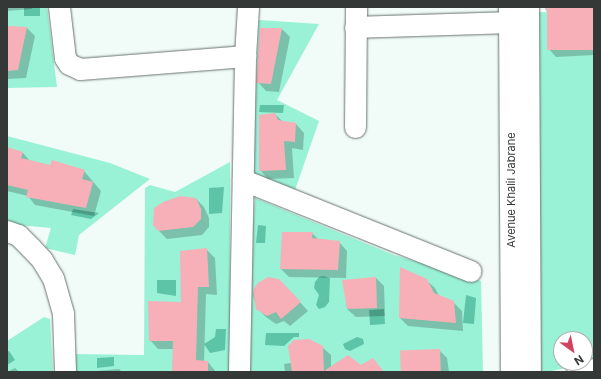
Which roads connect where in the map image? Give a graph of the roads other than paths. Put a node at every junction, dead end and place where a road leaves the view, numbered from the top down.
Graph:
1 (58, 7) edge
2 (248, 7) edge
3 (528, 7) edge
4 (510, 14) edge
5 (355, 17) edge
6 (245, 56) junction
7 (355, 128) dead end
8 (243, 180) junction
9 (7, 231) edge
10 (470, 271) dead end
11 (594, 368) edge
12 (65, 372) edge
13 (239, 372) edge
14 (512, 372) edge
15 (530, 372) edge
16 (577, 372) edge

1 - 6 street
2 - 6 street
3 - 15 main road, Avenue Khalil Jabrane
4 - 5 street
4 - 14 main road, Avenue Khalil Jabrane
5 - 7 street
6 - 8 street
8 - 10 street
8 - 13 street
9 - 12 street
11 - 16 street

